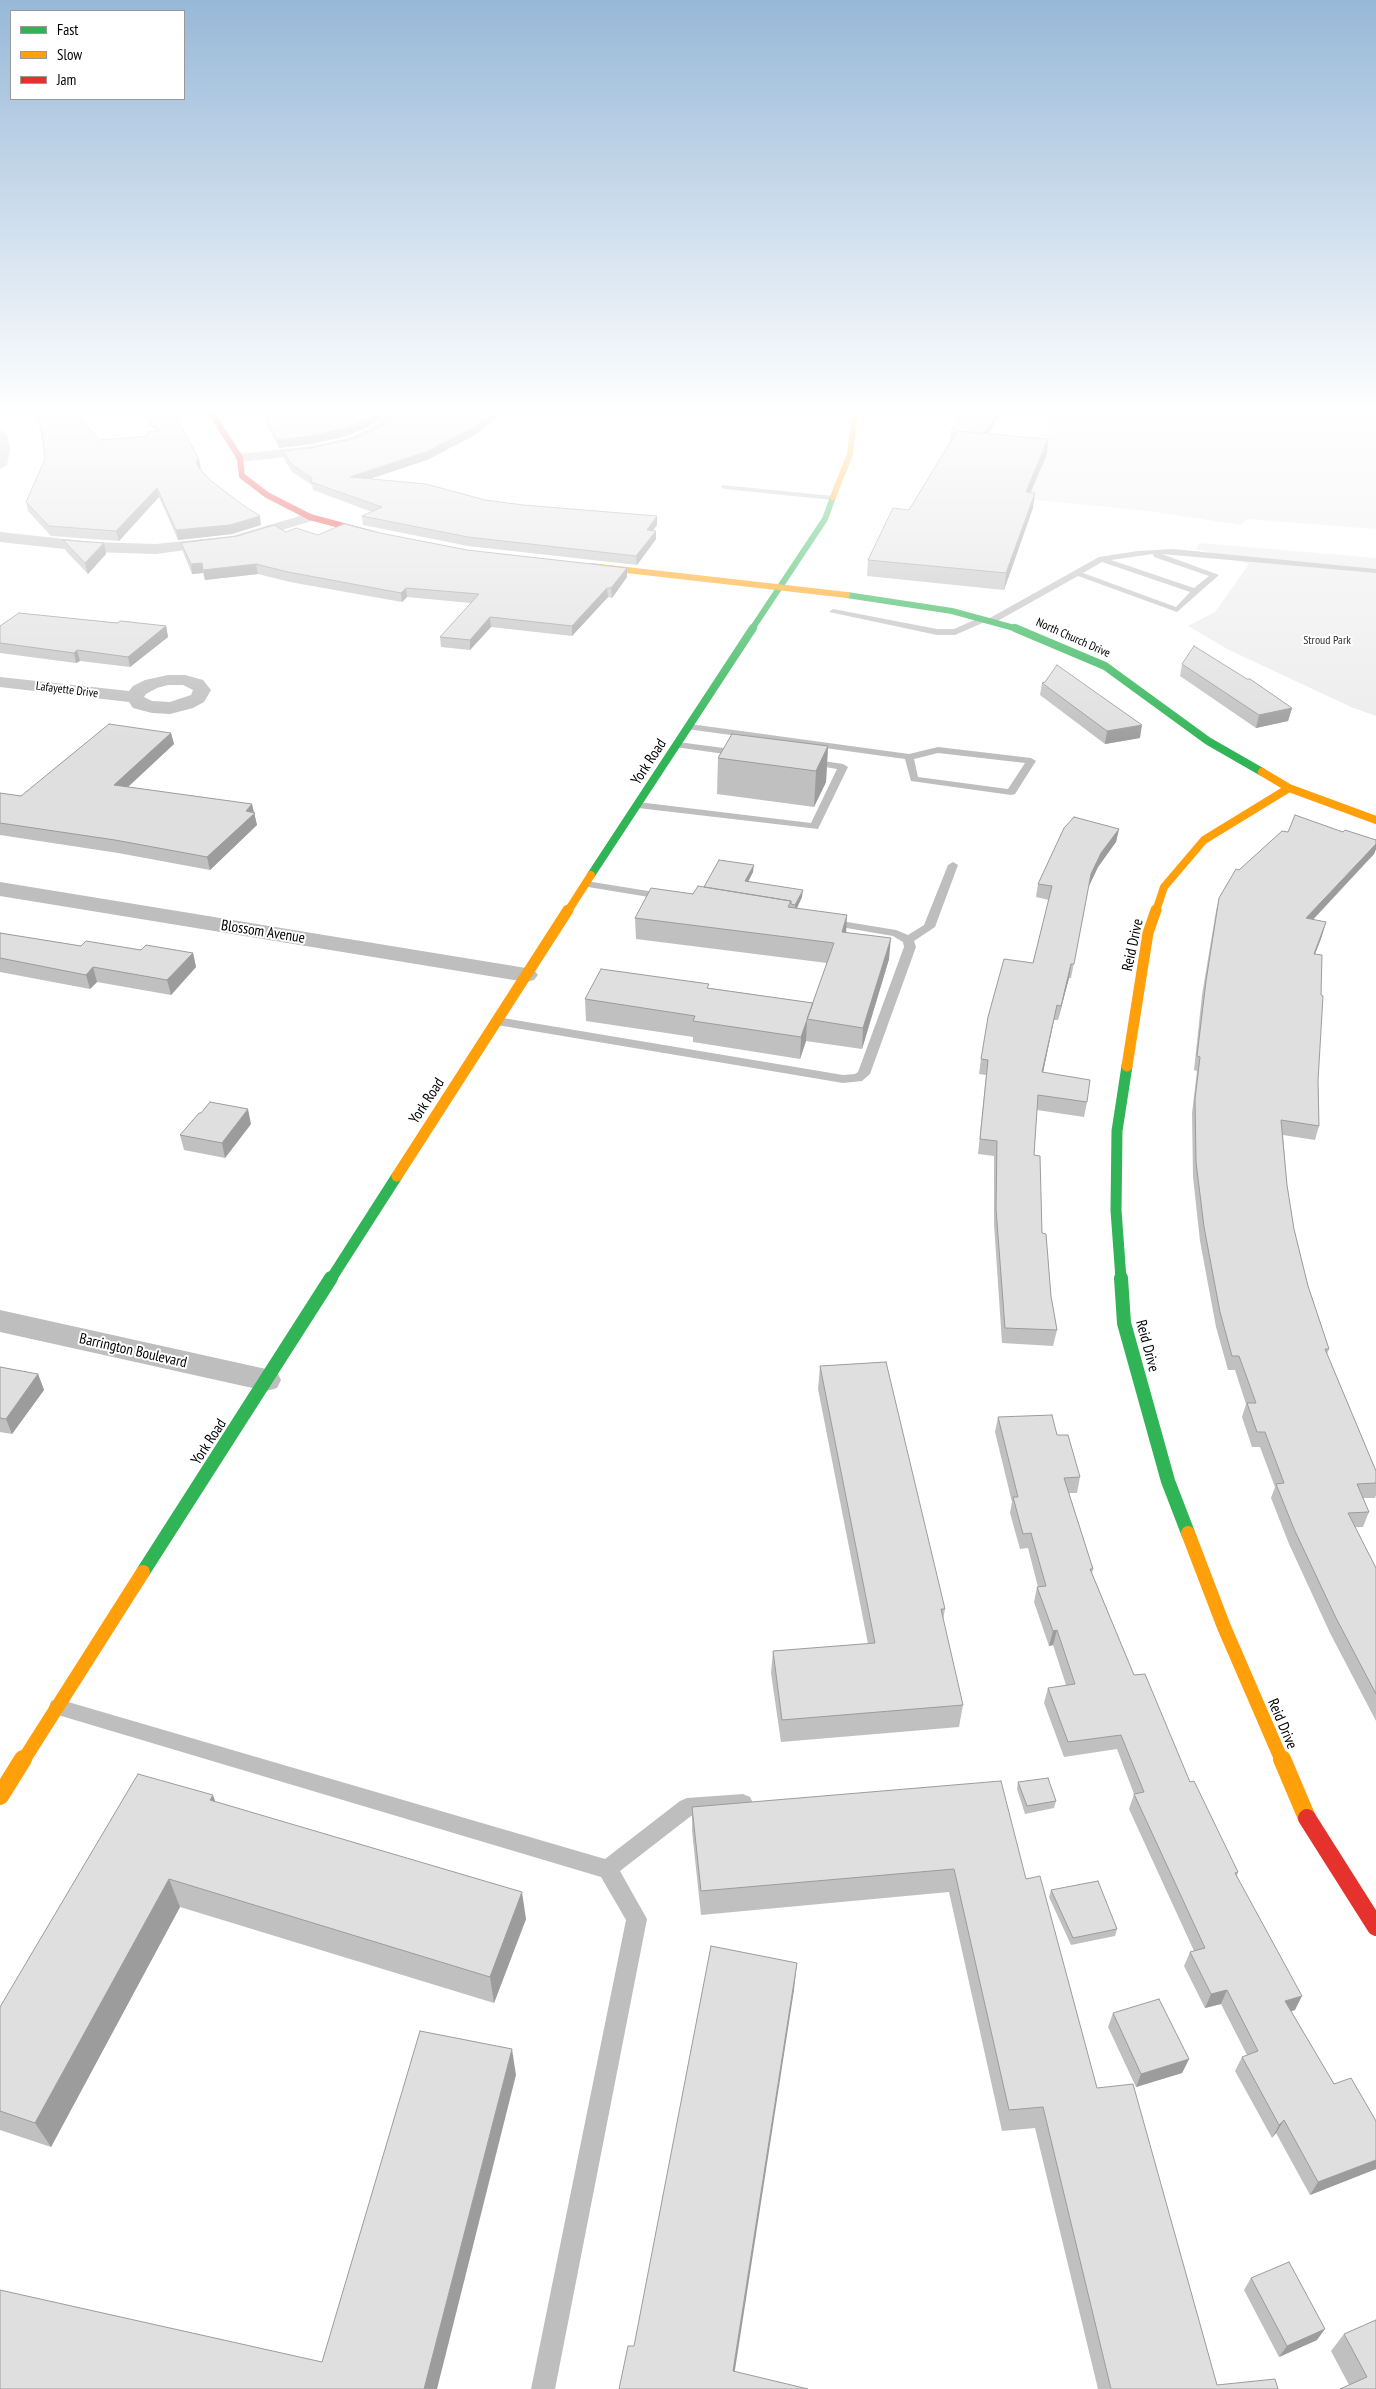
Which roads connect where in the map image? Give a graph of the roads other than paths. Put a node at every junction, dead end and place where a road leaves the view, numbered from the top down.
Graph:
1 (285, 524) edge
2 (339, 524) edge
3 (821, 524) edge
4 (0, 537) edge
5 (391, 538) edge
6 (1150, 552) junction
7 (1102, 559) junction
8 (576, 564) edge
9 (1376, 571) edge
10 (1077, 573) junction
11 (782, 587) junction
12 (1195, 590) junction
13 (833, 612) dead end
14 (988, 620) junction
15 (0, 682) edge
16 (135, 697) dead end
17 (690, 727) junction
18 (678, 745) junction
19 (746, 754) edge
20 (909, 757) junction
21 (804, 762) edge
22 (1289, 788) junction
23 (638, 805) junction
24 (1376, 820) edge
25 (953, 865) dead end
26 (586, 884) junction
27 (0, 889) edge
28 (679, 899) edge
29 (817, 920) edge
30 (908, 940) junction
31 (526, 975) junction
32 (497, 1020) junction
33 (0, 1321) edge
34 (266, 1380) junction
35 (57, 1706) junction
36 (0, 1796) edge
37 (766, 1802) edge
38 (608, 1869) junction
39 (1376, 1927) edge
40 (543, 2389) edge

1 - 4 street
2 - 5 street
3 - 11 street, York Road
6 - 7 lane
6 - 9 lane
6 - 12 lane
7 - 10 lane
7 - 12 lane
8 - 11 street, North Church Drive
10 - 12 lane
10 - 14 lane
11 - 14 street, North Church Drive
11 - 17 street, York Road
13 - 14 lane
14 - 22 street, North Church Drive
15 - 16 street, Lafayette Drive
17 - 18 street, York Road
17 - 20 lane
18 - 19 lane
18 - 23 street, York Road
20 - 20 lane
21 - 23 lane
22 - 24 street, North Church Drive
22 - 39 street, Reid Drive
23 - 26 street, York Road
25 - 30 lane
26 - 28 lane
26 - 31 street, York Road
27 - 31 street, Blossom Avenue
29 - 30 lane
30 - 32 lane
31 - 32 street, York Road
32 - 34 street, York Road
33 - 34 street, Barrington Boulevard
34 - 35 street, York Road
35 - 36 street, York Road
35 - 38 lane
37 - 38 lane
38 - 40 lane

